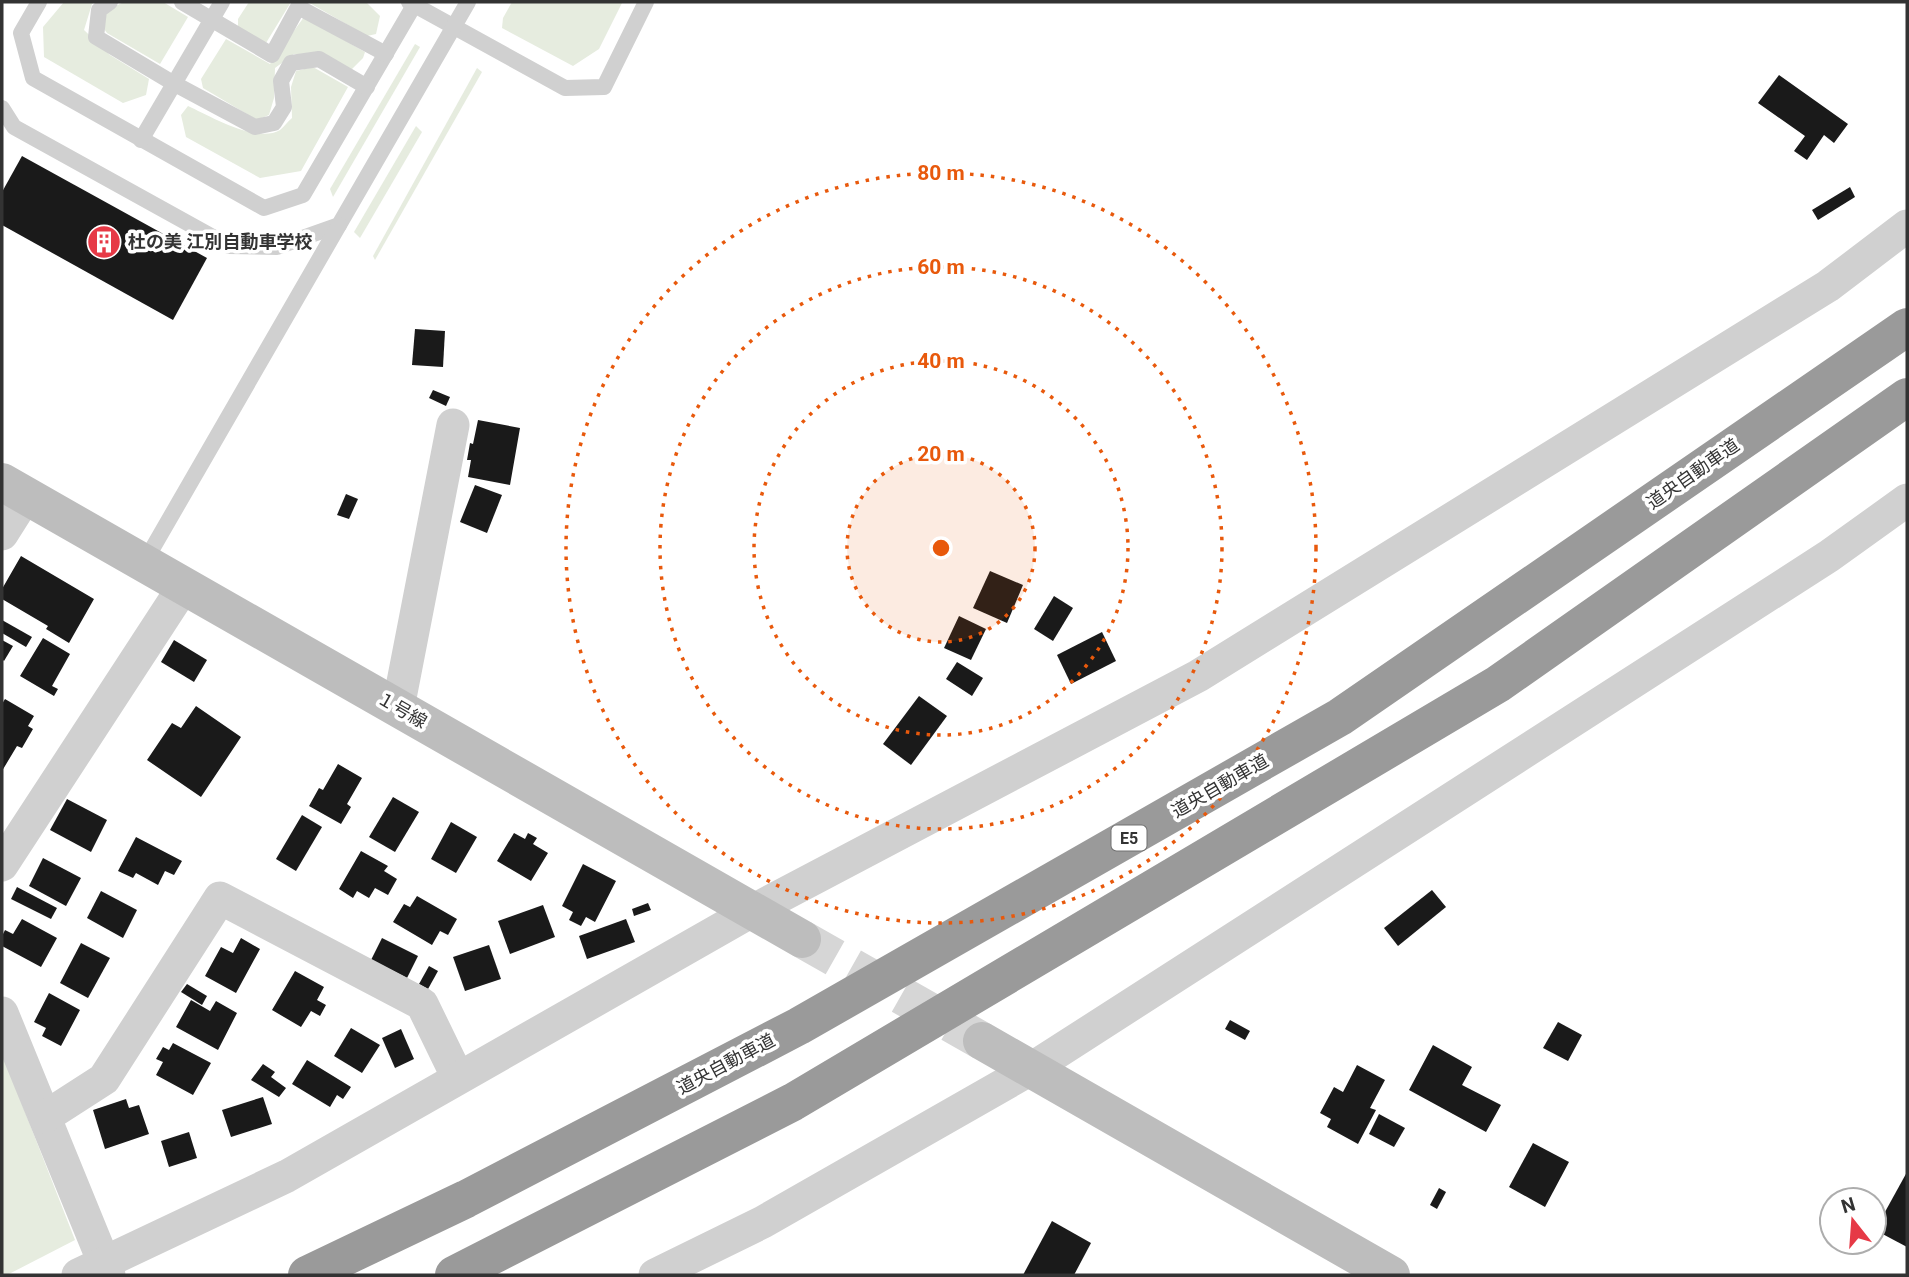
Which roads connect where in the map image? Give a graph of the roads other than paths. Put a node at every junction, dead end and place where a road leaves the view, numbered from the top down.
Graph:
1 (39, 2) edge
2 (110, 2) edge
3 (182, 2) edge
4 (222, 2) edge
5 (468, 2) edge
6 (646, 2) edge
7 (413, 3) edge
8 (211, 20) junction
9 (454, 25) junction
10 (386, 54) junction
11 (173, 83) junction
12 (367, 88) junction
13 (2, 108) edge
14 (141, 140) junction
15 (339, 225) junction
16 (1907, 226) edge
17 (1907, 327) edge
18 (1907, 397) edge
19 (453, 425) dead end
20 (14, 489) edge
21 (1907, 500) edge
22 (2, 534) edge
23 (144, 563) junction
24 (184, 586) junction
25 (398, 708) junction
26 (2, 865) edge
27 (752, 911) junction
28 (802, 939) tunnel mouth
29 (2, 1013) edge
30 (982, 1041) tunnel mouth
31 (1031, 1069) junction
32 (458, 1078) junction
33 (45, 1117) junction
34 (98, 1271) edge
35 (307, 1275) edge
36 (454, 1275) edge
37 (655, 1275) edge
38 (1391, 1275) edge

1 - 14 lane
2 - 11 lane
3 - 8 lane
4 - 8 lane
5 - 9 lane
6 - 9 lane
7 - 9 lane
7 - 10 lane
8 - 10 lane
8 - 11 lane
9 - 15 lane
10 - 12 lane
11 - 12 lane
11 - 14 lane
12 - 14 lane
13 - 15 lane
15 - 23 lane
16 - 27 street
17 - 35 highway, 道央自動車道 / E5
18 - 36 highway
19 - 25 street
20 - 22 street
20 - 23 street, １号線
21 - 31 street
23 - 24 street, １号線
24 - 25 street, １号線
24 - 26 street
25 - 27 street, １号線
27 - 28 street, １号線
27 - 32 street
29 - 33 street
30 - 31 street
31 - 37 street
31 - 38 street
32 - 33 street
32 - 34 street
33 - 34 street

